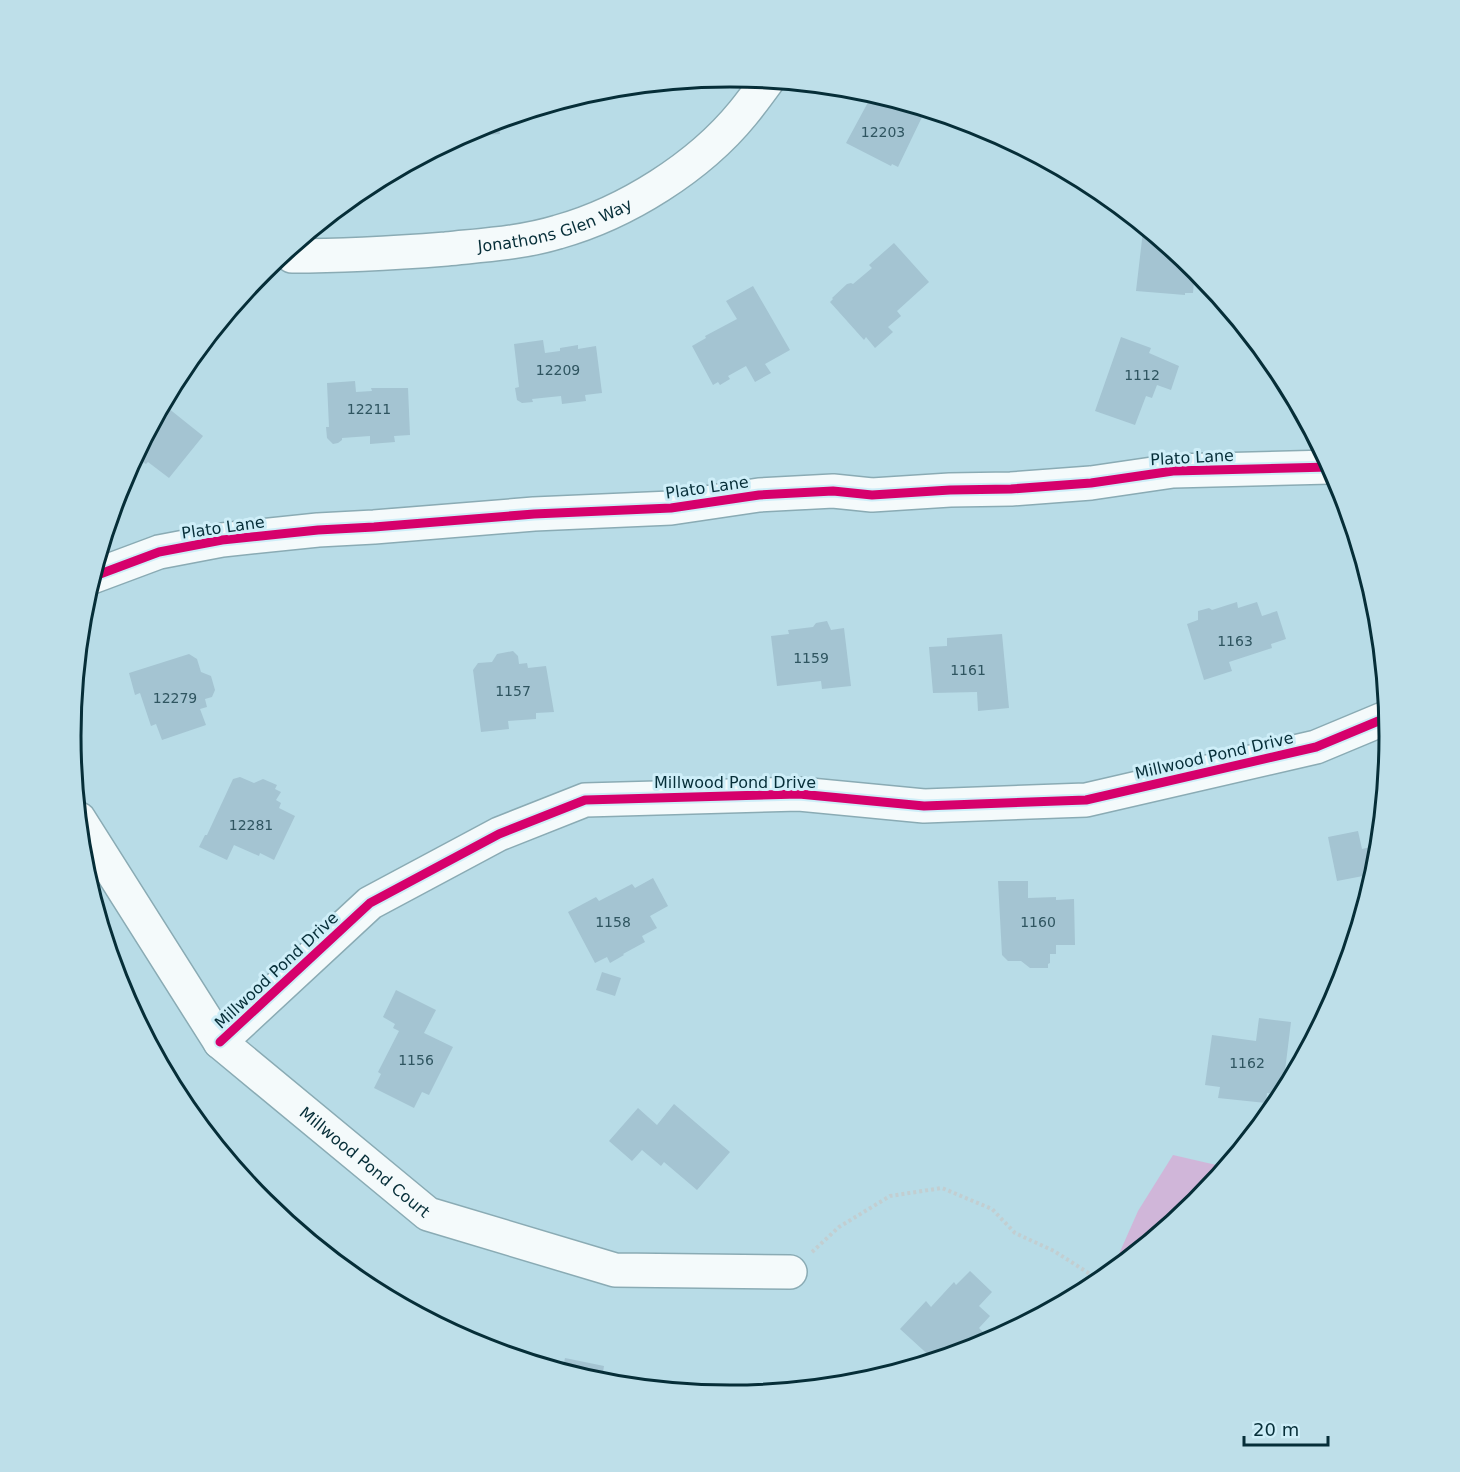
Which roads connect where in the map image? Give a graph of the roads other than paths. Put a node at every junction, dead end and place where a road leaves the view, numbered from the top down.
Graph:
1 (762, 88) edge
2 (293, 256) edge
3 (1320, 467) edge
4 (102, 573) edge
5 (1379, 721) edge
6 (89, 835) edge
7 (220, 1042) junction
8 (790, 1272) road end

1 - 2 street, Jonathons Glen Way
3 - 4 street, Plato Lane
5 - 7 street, Millwood Pond Drive
6 - 7 street, Millwood Pond Court
7 - 8 street, Millwood Pond Court

